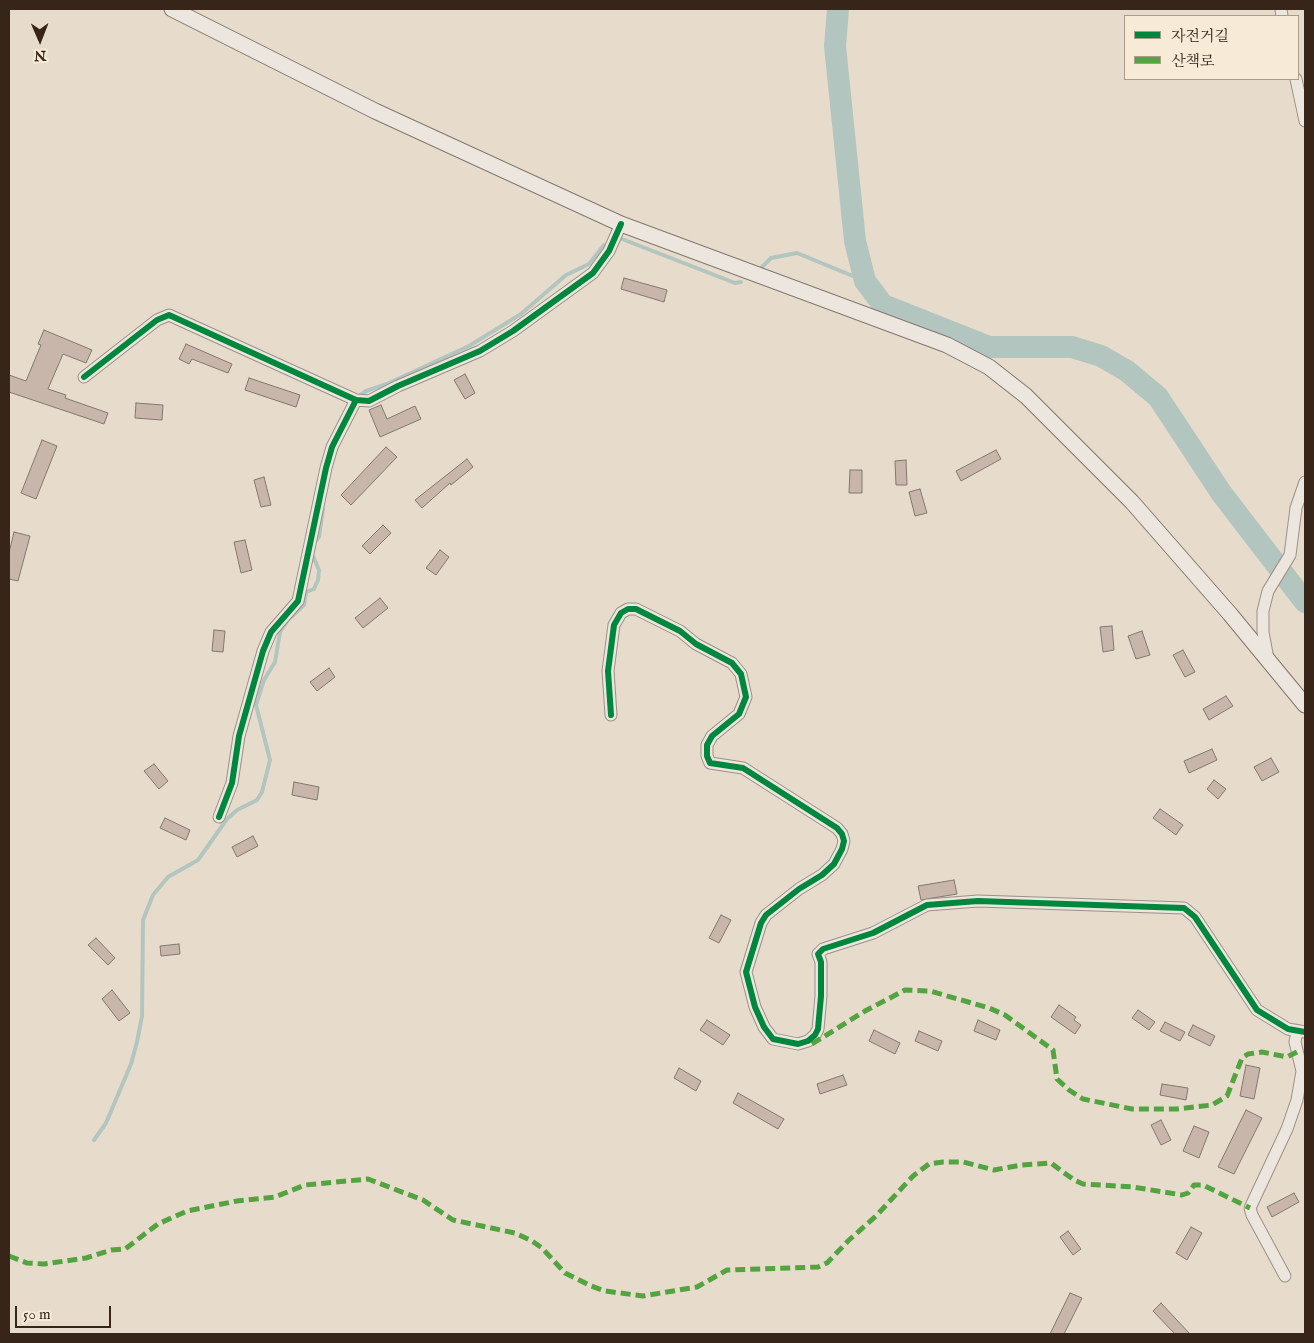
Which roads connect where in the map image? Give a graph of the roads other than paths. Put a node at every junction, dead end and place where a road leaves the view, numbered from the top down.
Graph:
1 (172, 9) edge
2 (1296, 80) edge
3 (1305, 121) edge
4 (621, 224) junction
5 (84, 377) dead end
6 (356, 400) junction
7 (1305, 482) edge
8 (1269, 661) junction
9 (1305, 706) edge
10 (611, 715) dead end
11 (219, 817) dead end
12 (1301, 1032) edge
13 (1285, 1276) dead end

1 - 4 main road
2 - 3 street
4 - 6 street
4 - 8 main road
5 - 6 street
6 - 11 street
7 - 8 street
8 - 9 main road
10 - 12 street
12 - 13 street

